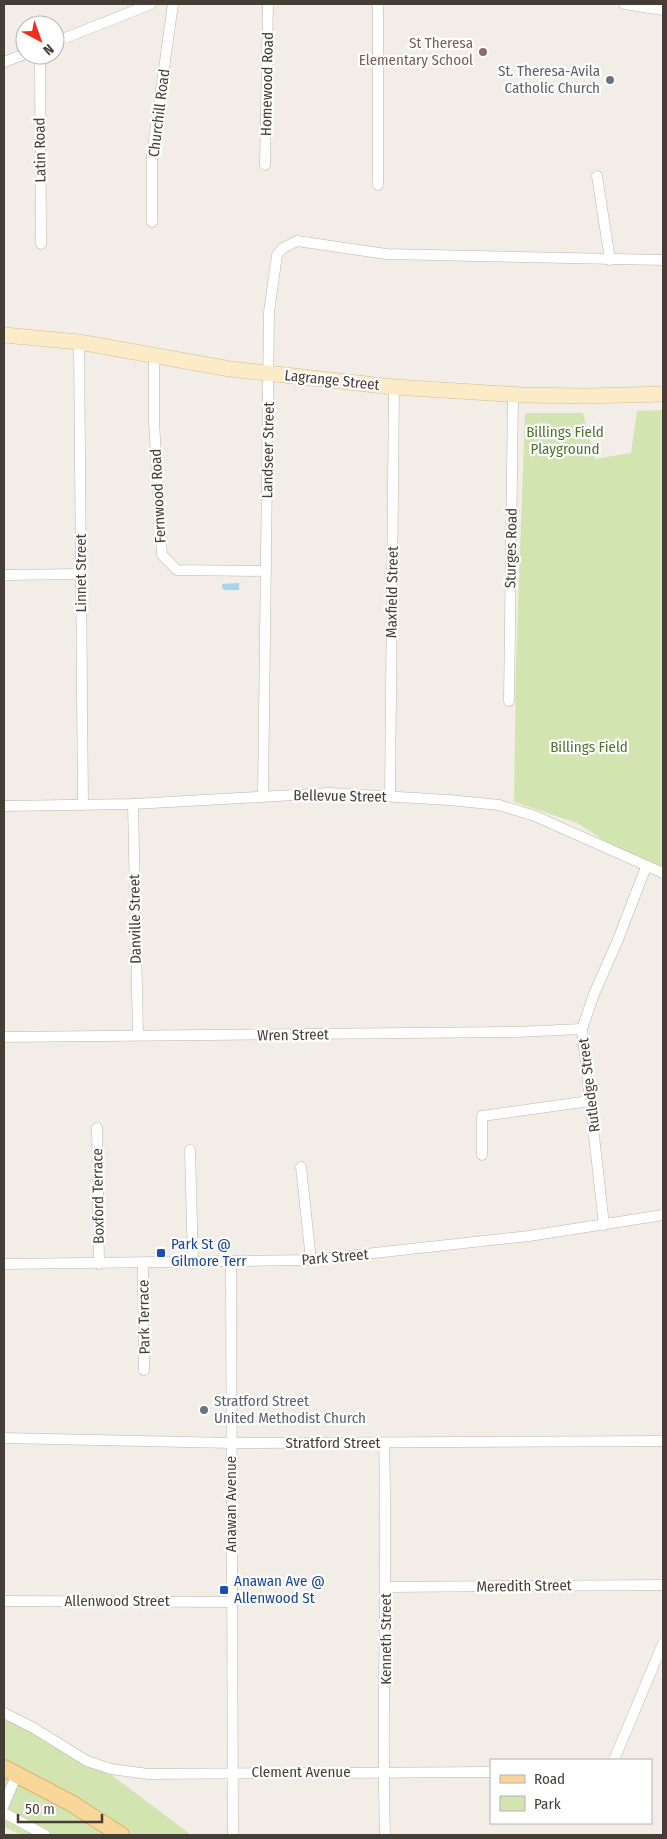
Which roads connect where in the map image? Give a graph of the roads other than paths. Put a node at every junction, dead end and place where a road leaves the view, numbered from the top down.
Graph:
1 (151, 4) edge
2 (173, 4) edge
3 (268, 4) edge
4 (378, 4) edge
5 (624, 4) edge
6 (663, 10) edge
7 (65, 38) edge
8 (40, 65) edge
9 (265, 165) dead end
10 (596, 176) dead end
11 (378, 185) dead end
12 (152, 222) dead end
13 (41, 244) dead end
14 (610, 260) junction
15 (663, 260) edge
16 (4, 335) edge
17 (79, 342) junction
18 (154, 357) junction
19 (270, 373) junction
20 (394, 387) junction
21 (663, 394) edge
22 (513, 395) junction
23 (266, 571) junction
24 (81, 574) junction
25 (4, 575) edge
26 (509, 701) dead end
27 (390, 796) junction
28 (263, 797) junction
29 (133, 804) junction
30 (83, 805) junction
31 (4, 806) edge
32 (646, 867) junction
33 (663, 874) edge
34 (582, 1029) junction
35 (138, 1035) junction
36 (4, 1037) edge
37 (590, 1101) junction
38 (98, 1128) dead end
39 (190, 1150) dead end
40 (482, 1155) dead end
41 (301, 1167) dead end
42 (663, 1215) edge
43 (604, 1225) junction
44 (311, 1260) junction
45 (193, 1263) junction
46 (231, 1263) junction
47 (4, 1264) edge
48 (99, 1264) junction
49 (143, 1264) junction
50 (144, 1370) dead end
51 (4, 1438) edge
52 (663, 1441) edge
53 (231, 1443) junction
54 (384, 1443) junction
55 (663, 1585) edge
56 (386, 1587) junction
57 (4, 1601) edge
58 (231, 1602) junction
59 (663, 1643) edge
60 (4, 1714) edge
61 (614, 1759) edge
62 (11, 1771) edge
63 (384, 1771) junction
64 (232, 1772) junction
65 (490, 1772) edge
66 (4, 1805) edge
67 (4, 1813) edge
68 (45, 1835) edge
69 (121, 1835) edge
70 (232, 1835) edge
71 (385, 1835) edge

1 - 7 street
2 - 12 street, Churchill Road
3 - 9 street, Homewood Road
4 - 11 street
5 - 6 street
8 - 13 street, Latin Road
10 - 14 street
14 - 15 street, Landseer Street
14 - 19 street, Landseer Street
16 - 17 main road, Lagrange Street
17 - 18 main road, Lagrange Street
17 - 24 street, Linnet Street
18 - 19 main road, Lagrange Street
18 - 23 street, Fernwood Road
19 - 20 main road, Lagrange Street
19 - 23 street, Landseer Street
20 - 22 main road, Lagrange Street
20 - 27 street, Maxfield Street
21 - 22 main road, Lagrange Street
22 - 26 street, Sturges Road
23 - 28 street, Landseer Street
24 - 25 street
24 - 30 street, Linnet Street
27 - 28 street, Bellevue Street
27 - 32 street, Bellevue Street
28 - 29 street, Bellevue Street
29 - 30 street, Bellevue Street
29 - 35 street, Danville Street
30 - 31 street, Bellevue Street
32 - 33 street, Bellevue Street
32 - 34 street, Rutledge Street
34 - 35 street, Wren Street
34 - 37 street, Rutledge Street
35 - 36 street, Wren Street
37 - 40 street
37 - 43 street, Rutledge Street
38 - 48 street, Boxford Terrace
39 - 45 street
41 - 44 street
42 - 43 street, Park Street
43 - 44 street, Park Street
44 - 46 street, Park Street
45 - 46 street, Park Street
45 - 49 street, Park Street
46 - 53 street, Anawan Avenue
47 - 48 street, Park Street
48 - 49 street, Park Street
49 - 50 street, Park Terrace
51 - 53 street, Stratford Street
52 - 54 street, Stratford Street
53 - 54 street, Stratford Street
53 - 58 street, Anawan Avenue
54 - 56 street, Kenneth Street
55 - 56 street, Meredith Street
56 - 63 street, Kenneth Street
57 - 58 street, Allenwood Street
58 - 64 street, Anawan Avenue
59 - 61 street
60 - 64 street, Clement Avenue
62 - 66 street
62 - 69 main road
63 - 64 street, Clement Avenue
63 - 65 street, Clement Avenue
63 - 71 street, Kenneth Street
64 - 70 street, Anawan Avenue
67 - 68 street

